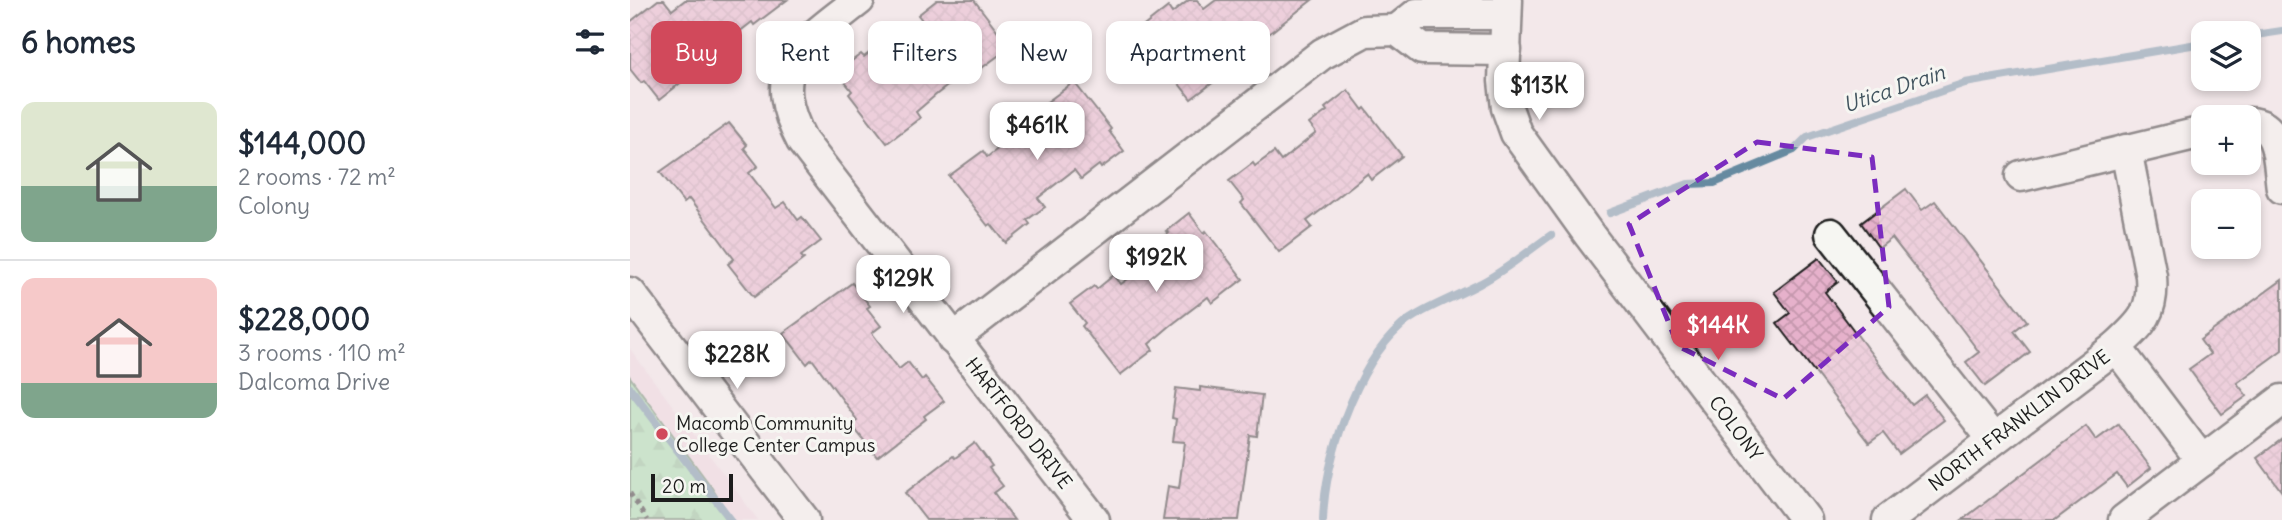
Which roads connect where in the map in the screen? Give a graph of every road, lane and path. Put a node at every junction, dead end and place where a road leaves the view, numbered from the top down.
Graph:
1 (859, 0) edge
2 (1507, 7) edge
3 (1397, 30) junction
4 (1506, 50) junction
5 (2261, 125) edge
6 (2191, 135) edge
7 (2126, 150) junction
8 (2021, 176) dead end
9 (2282, 188) edge
10 (1831, 234) dead end
11 (630, 293) edge
12 (953, 339) junction
13 (2116, 347) junction
14 (2282, 400) edge
15 (1993, 439) junction
16 (2202, 461) junction
17 (630, 493) edge
18 (647, 520) edge
19 (804, 520) edge
20 (1094, 520) edge
21 (1806, 520) edge
22 (1888, 520) edge
23 (2124, 520) edge

1 - 12 street, HARTFORD DRIVE
2 - 3 street
2 - 4 street, COLONY
3 - 4 street
3 - 12 street
4 - 21 street, COLONY
5 - 9 street
6 - 7 street
7 - 8 street
7 - 13 street, NORTH FRANKLIN DRIVE
10 - 15 street
11 - 19 street
12 - 20 street, HARTFORD DRIVE
13 - 15 street, NORTH FRANKLIN DRIVE
13 - 16 street, NORTH FRANKLIN DRIVE
14 - 16 street
15 - 22 street, NORTH FRANKLIN DRIVE
16 - 23 street
17 - 18 path

